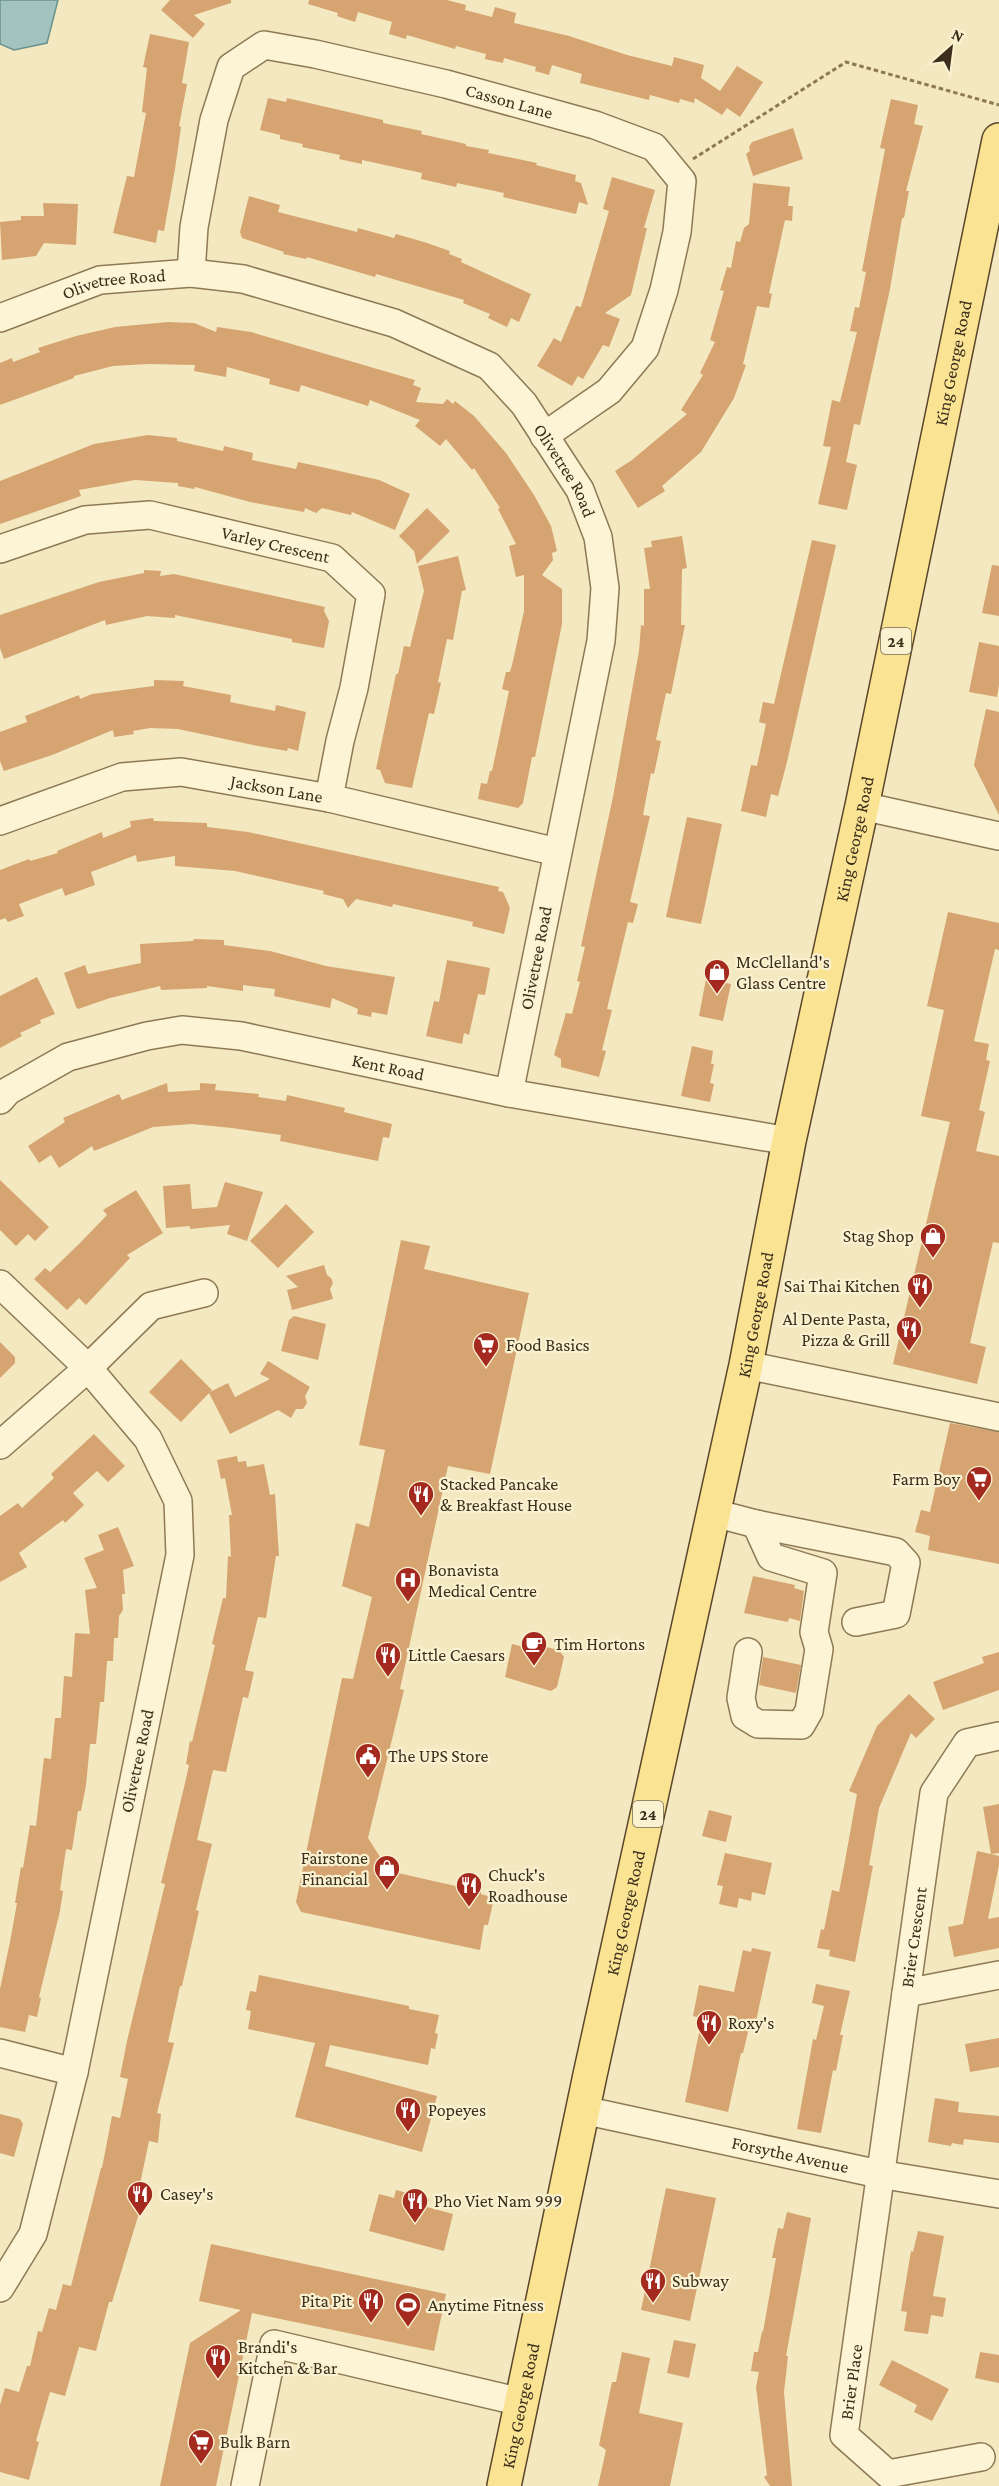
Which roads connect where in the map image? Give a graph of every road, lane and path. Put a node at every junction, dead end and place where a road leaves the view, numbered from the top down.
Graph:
1 (999, 105) edge
2 (999, 140) edge
3 (672, 170) junction
4 (191, 273) junction
5 (0, 318) edge
6 (544, 436) junction
7 (0, 549) edge
8 (329, 798) junction
9 (862, 806) junction
10 (0, 821) edge
11 (999, 836) edge
12 (557, 852) junction
13 (509, 1093) junction
14 (0, 1100) edge
15 (789, 1141) junction
16 (0, 1284) edge
17 (204, 1293) dead end
18 (746, 1365) junction
19 (88, 1368) junction
20 (999, 1417) edge
21 (0, 1445) edge
22 (714, 1513) junction
23 (756, 1524) junction
24 (856, 1622) dead end
25 (748, 1652) dead end
26 (999, 1736) edge
27 (999, 1976) edge
28 (906, 1993) junction
29 (0, 2053) edge
30 (74, 2072) junction
31 (583, 2110) junction
32 (879, 2174) junction
33 (999, 2194) edge
34 (0, 2288) edge
35 (521, 2402) junction
36 (981, 2457) dead end
37 (244, 2486) edge
38 (504, 2486) edge

1 - 3 path
2 - 9 main road, King George Road / 24
3 - 4 street, Casson Lane
3 - 6 street, Casson Lane
4 - 5 street, Olivetree Road
4 - 6 street, Olivetree Road
6 - 12 street, Olivetree Road
7 - 8 street, Varley Crescent
8 - 10 street, Jackson Lane
8 - 12 street, Jackson Lane
9 - 11 street
9 - 15 main road, King George Road / 24
12 - 13 street, Olivetree Road
13 - 14 street, Kent Road
13 - 15 street, Kent Road
15 - 18 main road, King George Road / 24
16 - 19 street, Olivetree Road
17 - 19 street
18 - 20 street
18 - 22 main road, King George Road / 24
19 - 21 street
19 - 30 street, Olivetree Road
22 - 23 street
22 - 31 main road, King George Road / 24
23 - 24 street
23 - 25 street
26 - 28 street, Brier Crescent
27 - 28 street
28 - 32 street, Brier Crescent
29 - 30 street
30 - 34 street, Olivetree Road
31 - 32 street, Forsythe Avenue
31 - 35 main road, King George Road / 24
32 - 33 street, Forsythe Avenue
32 - 36 street, Brier Place
35 - 37 street
35 - 38 main road, King George Road / 24

